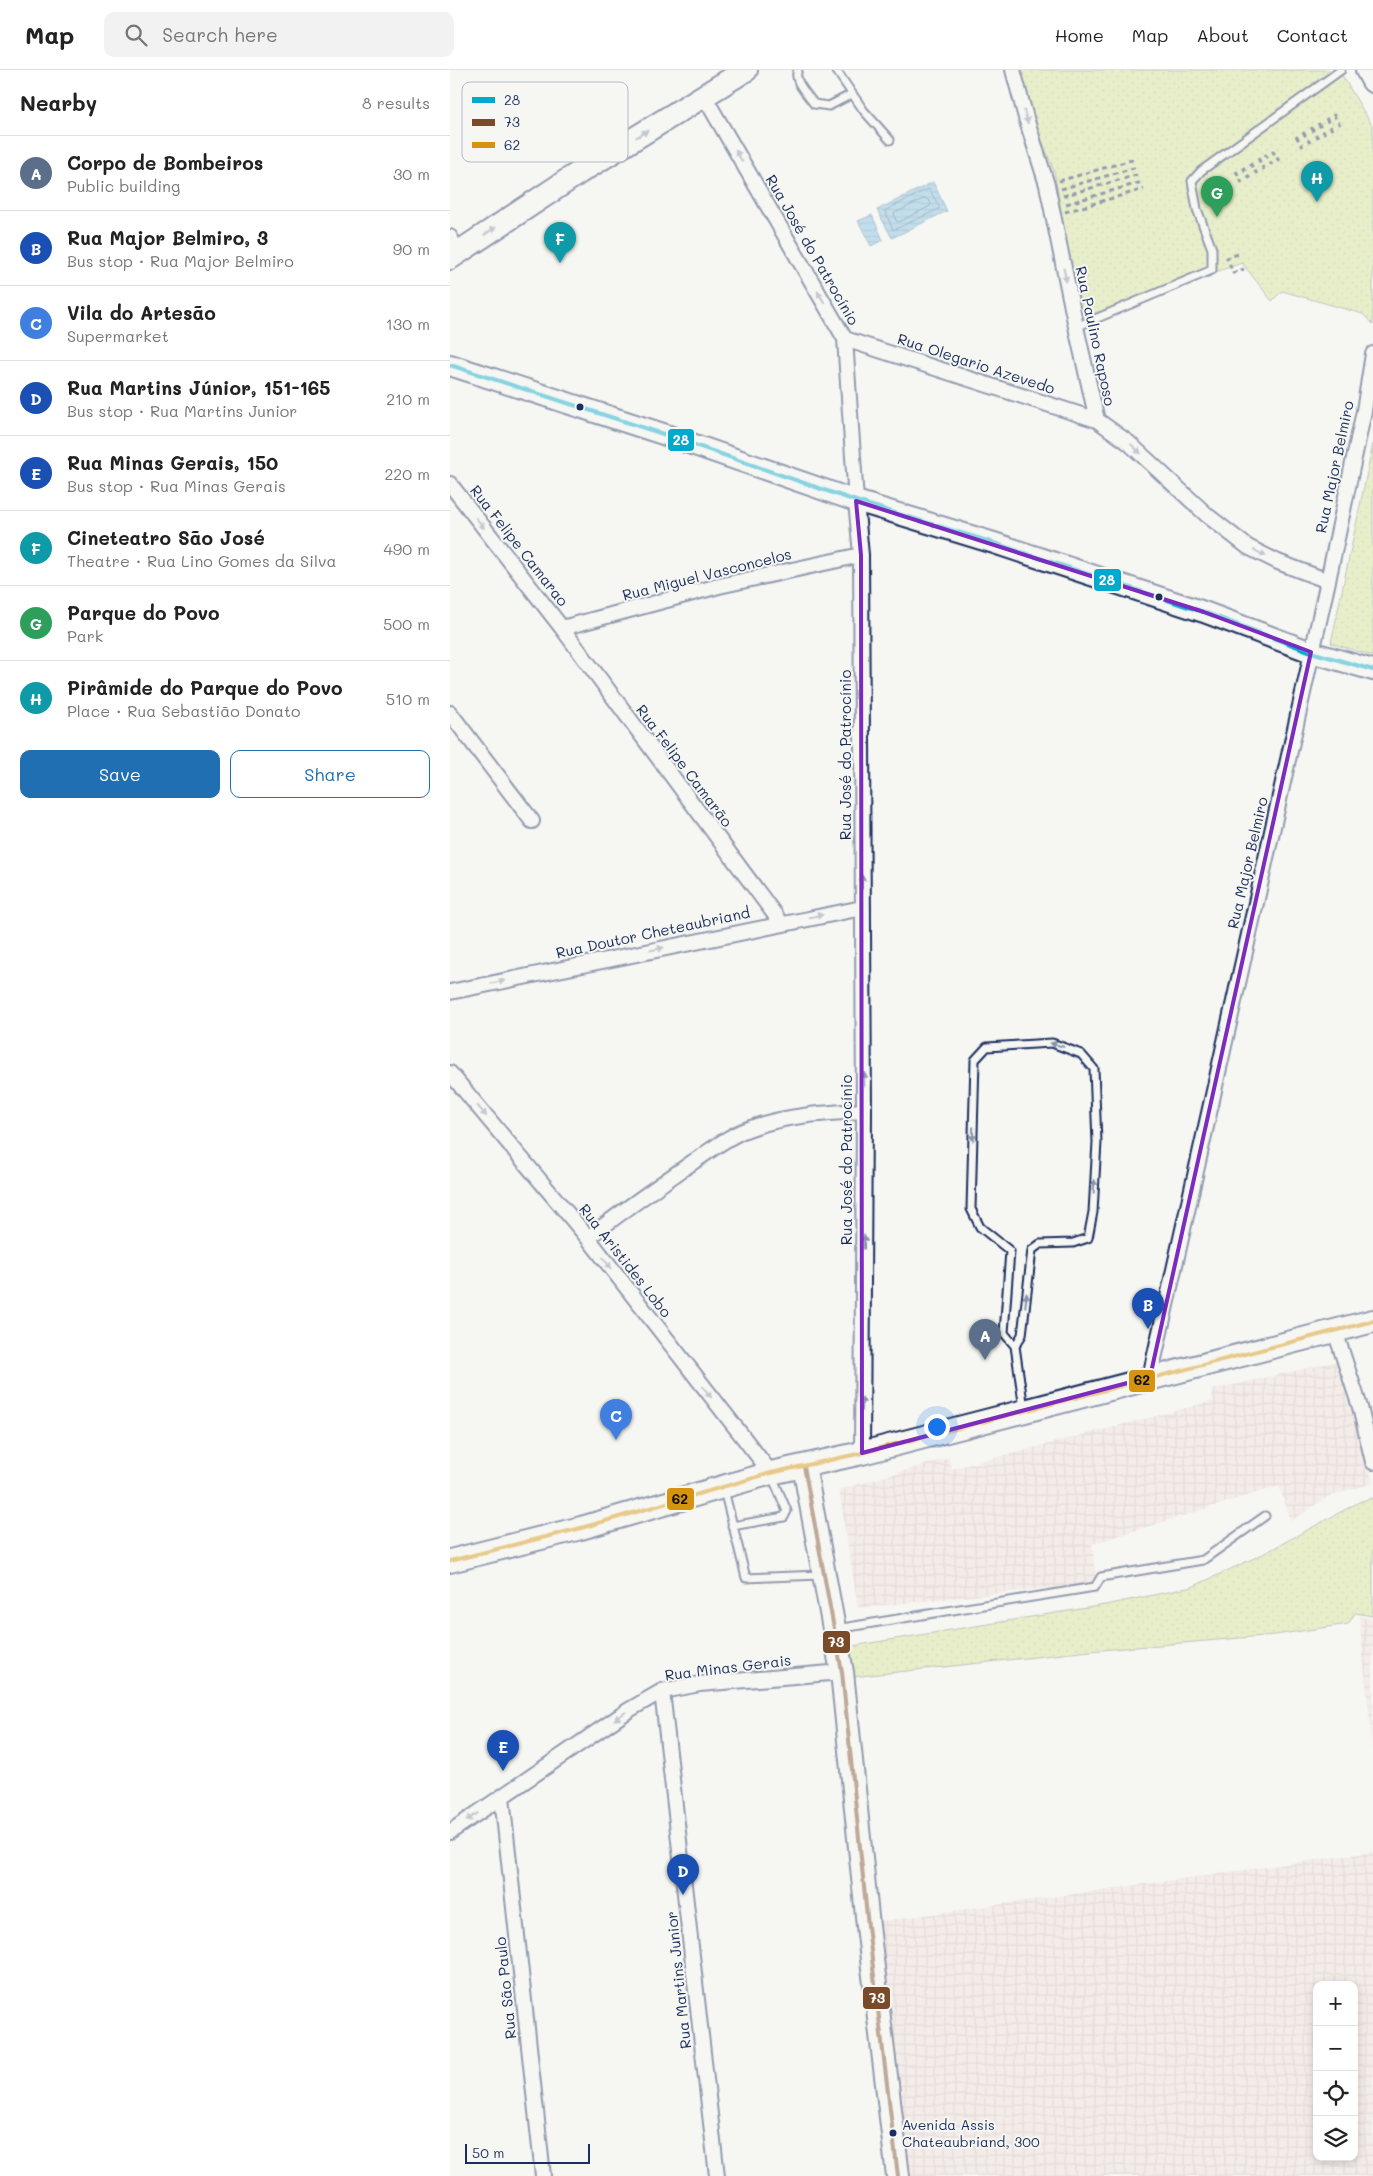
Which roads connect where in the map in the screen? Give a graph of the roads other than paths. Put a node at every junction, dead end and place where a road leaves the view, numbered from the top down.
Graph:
1 (746, 70) edge
2 (798, 70) edge
3 (836, 70) edge
4 (1013, 70) edge
5 (1340, 70) edge
6 (1367, 70) edge
7 (1373, 81) edge
8 (852, 94) junction
9 (704, 96) junction
10 (890, 140) dead end
11 (628, 143) edge
12 (596, 162) edge
13 (452, 247) edge
14 (1076, 327) junction
15 (845, 339) junction
16 (1373, 354) edge
17 (450, 365) edge
18 (1097, 420) junction
19 (450, 484) edge
20 (856, 501) junction
21 (861, 555) junction
22 (1328, 581) junction
23 (562, 628) junction
24 (1311, 652) junction
25 (1373, 670) edge
26 (450, 713) edge
27 (532, 821) dead end
28 (862, 908) junction
29 (781, 923) junction
30 (450, 992) edge
31 (450, 1074) edge
32 (864, 1111) junction
33 (588, 1238) junction
34 (1373, 1321) edge
35 (1335, 1331) junction
36 (1014, 1346) junction
37 (1150, 1377) junction
38 (1024, 1410) junction
39 (862, 1453) junction
40 (1373, 1462) edge
41 (804, 1466) junction
42 (771, 1473) junction
43 (723, 1487) junction
44 (1265, 1516) dead end
45 (732, 1526) junction
46 (450, 1561) edge
47 (825, 1575) junction
48 (836, 1629) junction
49 (842, 1672) junction
50 (662, 1691) junction
51 (502, 1797) junction
52 (450, 1832) edge
53 (543, 2176) edge
54 (717, 2176) edge
55 (898, 2176) edge

1 - 9 main road
2 - 8 lane
3 - 8 lane
4 -> 14 street, Rua Paulino Raposo
5 - 14 lane
6 - 7 main road
8 - 10 lane
11 -> 9 main road
15 -> 9 street, Rua José do Patrocínio
13 -> 12 main road
14 - 18 street, Rua Paulino Raposo
15 - 18 street, Rua Olegario Azevedo
15 - 20 street, Rua José do Patrocínio
16 - 22 street, Rua Major Belmiro
17 - 20 main road
18 -> 22 street, Rua Paulino Raposo
19 -> 23 street, Rua Felipe Camarao
20 - 21 street, Rua José do Patrocínio
20 - 24 main road
21 - 23 street, Rua Miguel Vasconcelos
28 -> 21 street, Rua José do Patrocínio
22 - 24 street, Rua Major Belmiro
23 - 29 street, Rua Felipe Camarão
24 - 25 main road
24 - 37 street, Rua Major Belmiro
26 - 27 street
29 -> 28 street, Rua Doutor Cheteaubriand
32 -> 28 street, Rua José do Patrocínio
30 -> 29 street, Rua Doutor Cheteaubriand
31 -> 33 street, Rua Aristides Lobo
32 - 33 street
39 -> 32 street, Rua José do Patrocínio
33 -> 42 street, Rua Aristides Lobo
34 - 35 main road
35 - 37 main road
35 - 40 street
36 -> 36 lane
36 - 38 lane
37 - 38 main road
38 - 39 main road
39 - 41 main road
41 - 42 main road
41 - 47 main road
42 - 43 main road
42 - 45 lane
43 - 45 lane
43 - 46 main road
44 - 48 lane
45 - 47 lane
47 - 48 main road
48 - 49 main road
49 - 50 street, Rua Minas Gerais
49 - 55 main road
50 -> 51 street, Rua Minas Gerais
50 - 54 street, Rua Martins Junior
51 -> 52 street, Rua Minas Gerais
51 - 53 street, Rua São Paulo

